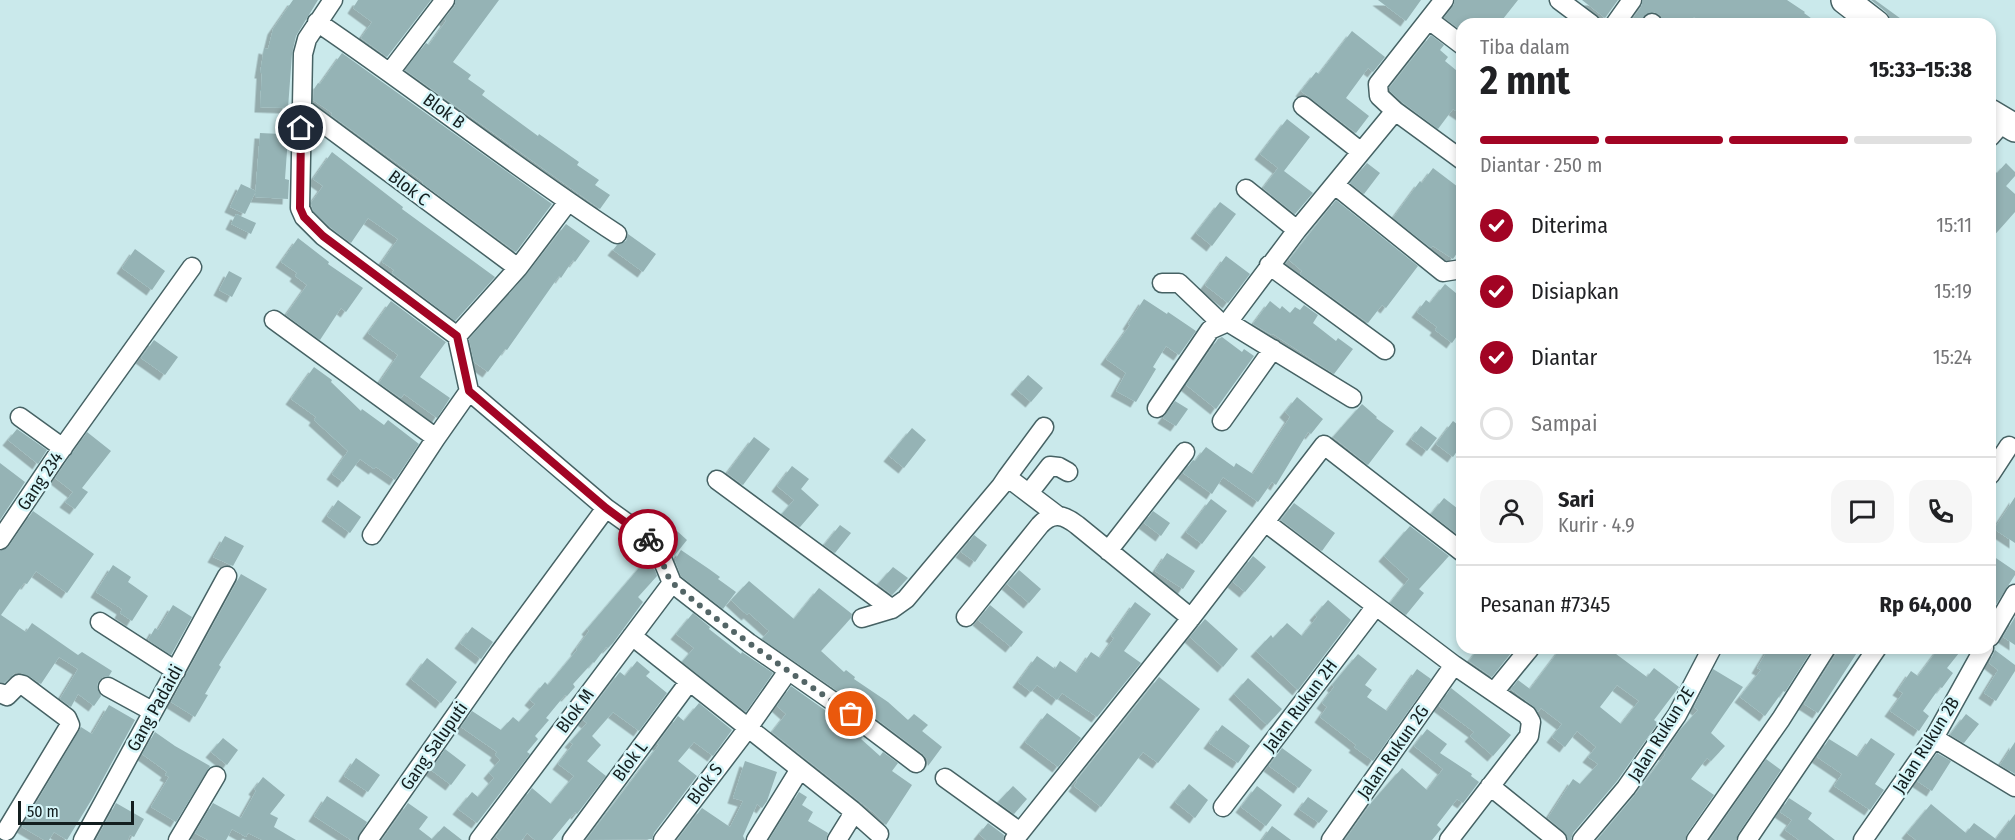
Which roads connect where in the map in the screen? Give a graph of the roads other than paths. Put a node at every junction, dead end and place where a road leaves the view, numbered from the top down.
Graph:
1 (333, 0) edge
2 (445, 0) edge
3 (1444, 0) edge
4 (1559, 0) edge
5 (1632, 0) edge
6 (1845, 0) edge
7 (1583, 18) edge
8 (1619, 18) edge
9 (1865, 18) edge
10 (1428, 20) junction
11 (317, 22) junction
12 (1456, 41) edge
13 (390, 72) junction
14 (1303, 106) dead end
15 (301, 107) junction
16 (1395, 111) junction
17 (1360, 151) junction
18 (1456, 156) edge
19 (1335, 185) junction
20 (1246, 189) dead end
21 (568, 202) junction
22 (1297, 230) junction
23 (617, 234) dead end
24 (1269, 265) junction
25 (192, 267) dead end
26 (518, 268) junction
27 (1456, 269) edge
28 (1162, 283) dead end
29 (1230, 318) junction
30 (274, 320) dead end
31 (457, 336) junction
32 (1273, 349) junction
33 (1385, 350) dead end
34 (469, 391) junction
35 (1352, 398) dead end
36 (1157, 408) dead end
37 (20, 417) dead end
38 (1222, 421) dead end
39 (1044, 427) dead end
40 (436, 438) junction
41 (2009, 446) dead end
42 (63, 448) junction
43 (1185, 452) dead end
44 (1996, 466) edge
45 (1068, 472) dead end
46 (1006, 477) junction
47 (717, 480) dead end
48 (1029, 493) junction
49 (606, 508) junction
50 (1057, 515) junction
51 (1265, 522) junction
52 (372, 535) dead end
53 (0, 540) edge
54 (1456, 547) edge
55 (1108, 551) junction
56 (228, 576) dead end
57 (672, 583) junction
58 (2015, 594) edge
59 (1376, 606) junction
60 (892, 609) junction
61 (966, 617) dead end
62 (862, 618) dead end
63 (1191, 618) junction
64 (100, 622) dead end
65 (1996, 627) edge
66 (632, 636) junction
67 (1525, 654) edge
68 (1709, 654) edge
69 (1822, 654) edge
70 (1873, 654) edge
71 (1981, 654) edge
72 (1454, 664) junction
73 (176, 671) junction
74 (788, 671) junction
75 (689, 682) junction
76 (108, 687) dead end
77 (1494, 692) junction
78 (0, 693) edge
79 (152, 711) junction
80 (748, 728) junction
81 (1934, 738) junction
82 (916, 763) dead end
83 (800, 769) junction
84 (216, 776) dead end
85 (945, 778) dead end
86 (1490, 786) junction
87 (2015, 787) edge
88 (1223, 807) dead end
89 (852, 810) junction
90 (8, 832) edge
91 (879, 834) dead end
92 (1017, 836) edge
93 (83, 840) edge
94 (178, 840) edge
95 (368, 840) edge
96 (479, 840) edge
97 (572, 840) edge
98 (663, 840) edge
99 (756, 840) edge
100 (837, 840) edge
101 (1331, 840) edge
102 (1449, 840) edge
103 (1557, 840) edge
104 (1582, 840) edge
105 (1696, 840) edge
106 (1747, 840) edge
107 (1863, 840) edge

1 - 11 street
2 - 13 street
3 - 10 street
4 - 7 street
5 - 8 street
6 - 9 main road
10 - 12 street
10 - 16 street
11 - 13 street, Blok B
11 - 15 street
13 - 21 street, Blok B
14 - 17 street
15 - 26 street, Blok C
15 - 31 street
16 - 17 street
16 - 18 street
17 - 19 street
19 - 22 street
19 - 27 street
20 - 22 street
21 - 23 street, Blok B
21 - 26 street
22 - 24 street
24 - 29 street
24 - 33 street
25 - 42 street, Gang 234
26 - 31 street
28 - 29 street
29 - 32 street
29 - 36 street
30 - 40 street
31 - 34 street
32 - 35 street
32 - 38 street
34 - 40 street
34 - 49 street
37 - 42 street
39 - 46 street
40 - 52 street
41 - 44 street
42 - 53 street, Gang 234
43 - 55 street
45 - 48 street
46 - 48 street
46 - 60 street
47 - 60 street
48 - 50 street
49 - 57 street
49 - 95 street, Gang Saluputi
50 - 55 street
50 - 61 street
51 - 54 street
51 - 59 street
51 - 63 street
55 - 63 street
56 - 73 street, Gang Padaidi
57 - 66 street, Blok M
57 - 74 street
58 - 65 street
59 - 72 street
59 - 88 street, Jalan Rukun 2H
60 - 62 street
63 - 92 street
64 - 73 street
66 - 75 street
66 - 96 street, Blok M
67 - 77 street
68 - 104 street, Jalan Rukun 2E
69 - 105 street
70 - 106 street
71 - 81 street, Jalan Rukun 2B
72 - 77 street
72 - 101 street, Jalan Rukun 2G
73 - 79 street, Gang Padaidi
74 - 80 street, Blok S
74 - 82 street
75 - 80 street
75 - 97 street, Blok L
76 - 79 street
77 - 86 street
78 - 90 street
79 - 93 street, Gang Padaidi
80 - 83 street
80 - 98 street, Blok S
81 - 87 street
81 - 107 street, Jalan Rukun 2B
83 - 89 street
83 - 99 street
84 - 94 street
85 - 92 street
86 - 102 street
86 - 103 street
89 - 91 street
89 - 100 street

